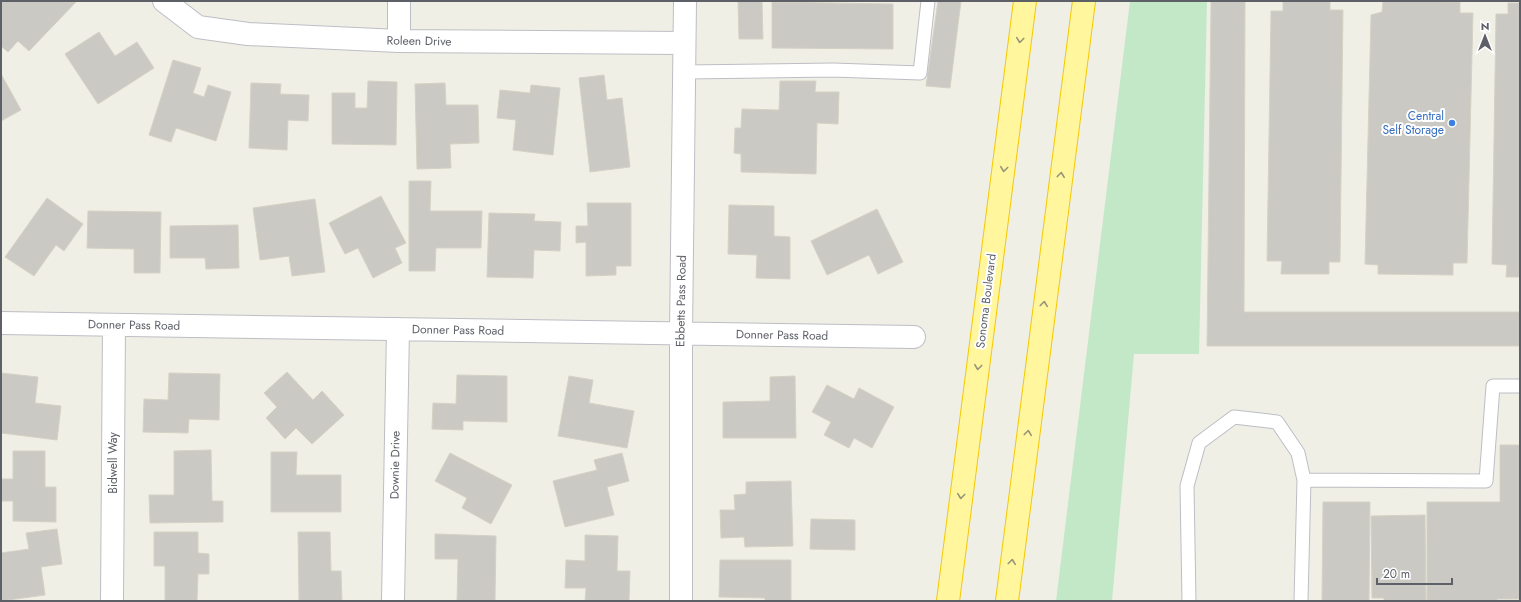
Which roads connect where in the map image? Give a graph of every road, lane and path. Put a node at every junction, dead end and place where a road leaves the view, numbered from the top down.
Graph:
1 (164, 1) edge
2 (399, 1) edge
3 (685, 1) edge
4 (928, 1) edge
5 (1025, 1) edge
6 (1084, 1) edge
7 (398, 41) junction
8 (684, 43) junction
9 (684, 72) junction
10 (1, 323) edge
11 (114, 325) junction
12 (398, 329) junction
13 (680, 333) junction
14 (914, 337) dead end
15 (1520, 386) edge
16 (1304, 480) junction
17 (112, 601) edge
18 (393, 601) edge
19 (680, 601) edge
20 (948, 601) edge
21 (1007, 601) edge
22 (1189, 601) edge
23 (1301, 601) edge

1 - 7 street, Roleen Drive
2 - 7 street
3 - 8 street, Ebbetts Pass Road
4 - 9 lane
5 -> 20 highway, Sonoma Boulevard
21 -> 6 highway
7 - 8 street, Roleen Drive
8 - 9 street, Ebbetts Pass Road
9 - 13 street, Ebbetts Pass Road
10 - 11 street, Donner Pass Road
11 - 12 street, Donner Pass Road
11 - 17 street, Bidwell Way
12 - 13 street, Donner Pass Road
12 - 18 street, Downie Drive
13 - 14 street, Donner Pass Road
13 - 19 street, Ebbetts Pass Road
15 - 16 lane
16 - 22 lane
16 - 23 lane

